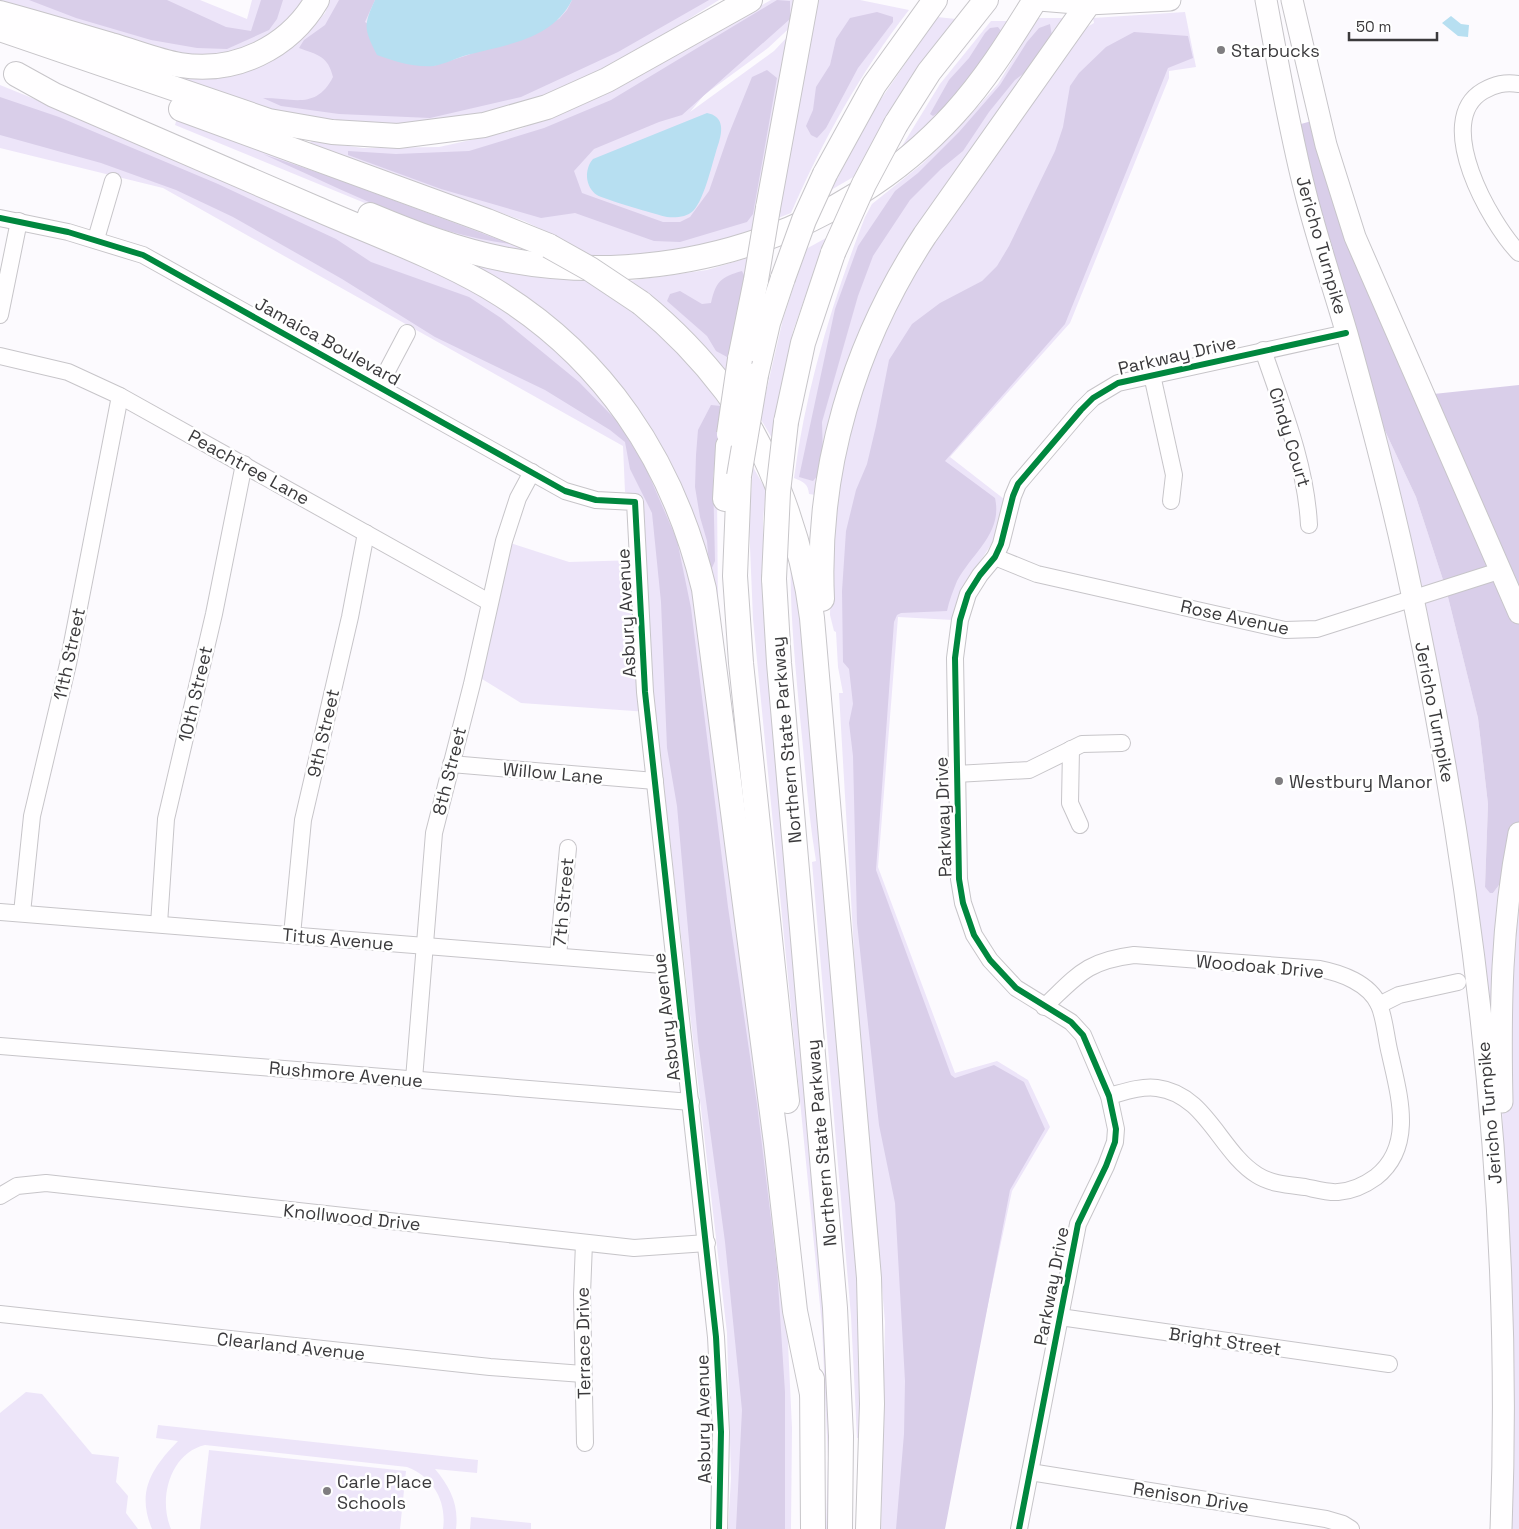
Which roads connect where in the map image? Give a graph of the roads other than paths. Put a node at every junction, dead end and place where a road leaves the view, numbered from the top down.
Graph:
1 (317, 0) edge
2 (806, 0) edge
3 (935, 0) edge
4 (986, 0) edge
5 (1037, 0) edge
6 (1170, 0) edge
7 (1266, 0) edge
8 (1292, 0) edge
9 (749, 1) edge
10 (1088, 4) junction
11 (0, 13) edge
12 (0, 29) edge
13 (0, 42) edge
14 (8, 71) edge
15 (1519, 84) edge
16 (113, 181) dead end
17 (0, 218) edge
18 (19, 221) junction
19 (96, 239) junction
20 (1519, 253) edge
21 (0, 316) edge
22 (407, 333) dead end
23 (1346, 333) junction
24 (1263, 350) junction
25 (0, 356) edge
26 (748, 367) junction
27 (1152, 375) junction
28 (379, 386) junction
29 (120, 396) junction
30 (244, 464) junction
31 (532, 472) junction
32 (1171, 501) dead end
33 (634, 502) joint
34 (1309, 525) dead end
35 (366, 533) junction
36 (995, 557) junction
37 (1502, 570) junction
38 (735, 576) junction
39 (1413, 600) junction
40 (489, 602) junction
41 (1519, 613) edge
42 (1122, 743) dead end
43 (1071, 749) junction
44 (451, 764) junction
45 (956, 774) junction
46 (654, 781) junction
47 (1080, 825) dead end
48 (830, 828) junction
49 (1519, 834) edge
50 (568, 848) dead end
51 (0, 912) edge
52 (22, 913) junction
53 (159, 924) junction
54 (292, 935) junction
55 (425, 946) junction
56 (558, 956) junction
57 (675, 966) junction
58 (1458, 982) dead end
59 (1379, 1005) junction
60 (1044, 1007) junction
61 (0, 1046) edge
62 (414, 1080) junction
63 (1109, 1096) junction
64 (691, 1102) junction
65 (0, 1196) edge
66 (584, 1243) junction
67 (707, 1243) junction
68 (1501, 1260) junction
69 (0, 1314) edge
70 (1060, 1317) junction
71 (1389, 1364) dead end
72 (583, 1374) junction
73 (812, 1394) junction
74 (584, 1443) dead end
75 (1030, 1472) junction
76 (719, 1529) edge
77 (813, 1529) edge
78 (840, 1529) edge
79 (868, 1529) edge
80 (1019, 1529) edge
81 (1351, 1529) edge
82 (1501, 1529) edge

1 - 11 highway
2 - 26 highway, bridge
3 - 26 highway, Northern State Parkway, bridge
4 - 78 highway, Northern State Parkway, bridge
5 - 10 main road
5 - 14 highway
6 - 10 main road
7 - 23 main road, Jericho Turnpike
8 - 37 main road, Jericho Turnpike
9 - 12 highway
10 - 48 highway
13 - 48 highway, bridge
14 - 73 highway
15 - 20 street
16 - 19 street
17 - 18 street, Jamaica Boulevard
18 - 19 street, Jamaica Boulevard
18 - 21 street
19 - 28 street, Jamaica Boulevard
22 - 28 street
23 - 24 street, Parkway Drive
23 - 39 main road, Jericho Turnpike
24 - 27 street, Parkway Drive
24 - 34 street, Cindy Court
25 - 29 street, Peachtree Lane
26 - 38 highway, Northern State Parkway, bridge
26 - 38 highway, bridge
27 - 32 street
27 - 36 street, Parkway Drive
28 - 31 street, Jamaica Boulevard
29 - 30 street, Peachtree Lane
29 - 52 street, 11th Street
30 - 35 street, Peachtree Lane
30 - 53 street, 10th Street
31 - 33 street, Jamaica Boulevard
31 - 40 street, 8th Street
33 - 46 street, Asbury Avenue
35 - 40 street, Peachtree Lane
35 - 54 street, 9th Street
36 - 39 street, Rose Avenue
36 - 45 street, Parkway Drive
37 - 39 street, Rose Avenue
37 - 41 main road, Jericho Turnpike
38 - 73 highway, Northern State Parkway
39 - 68 main road, Jericho Turnpike
40 - 44 street, 8th Street
42 - 43 street
43 - 45 street
43 - 47 street
44 - 46 street, Willow Lane
44 - 55 street, 8th Street
45 - 60 street, Parkway Drive
46 - 57 street, Asbury Avenue
48 - 79 highway
49 - 68 main road
50 - 56 street, 7th Street
51 - 52 street, Titus Avenue
52 - 53 street, Titus Avenue
53 - 54 street, Titus Avenue
54 - 55 street, Titus Avenue
55 - 56 street, Titus Avenue
55 - 62 street, 8th Street
56 - 57 street, Titus Avenue
57 - 64 street, Asbury Avenue
58 - 59 street
59 - 60 street, Woodoak Drive
59 - 63 street
60 - 63 street, Parkway Drive
61 - 62 street, Rushmore Avenue
62 - 64 street, Rushmore Avenue
63 - 70 street, Parkway Drive
64 - 67 street, Asbury Avenue
65 - 66 street, Knollwood Drive
66 - 67 street, Knollwood Drive
66 - 72 street, Terrace Drive
67 - 76 street, Asbury Avenue
68 - 82 main road, Jericho Turnpike
69 - 72 street, Clearland Avenue
70 - 71 street, Bright Street
70 - 75 street, Parkway Drive
72 - 74 street, Terrace Drive
73 - 77 highway, Northern State Parkway
75 - 80 street, Parkway Drive
75 - 81 street, Renison Drive

